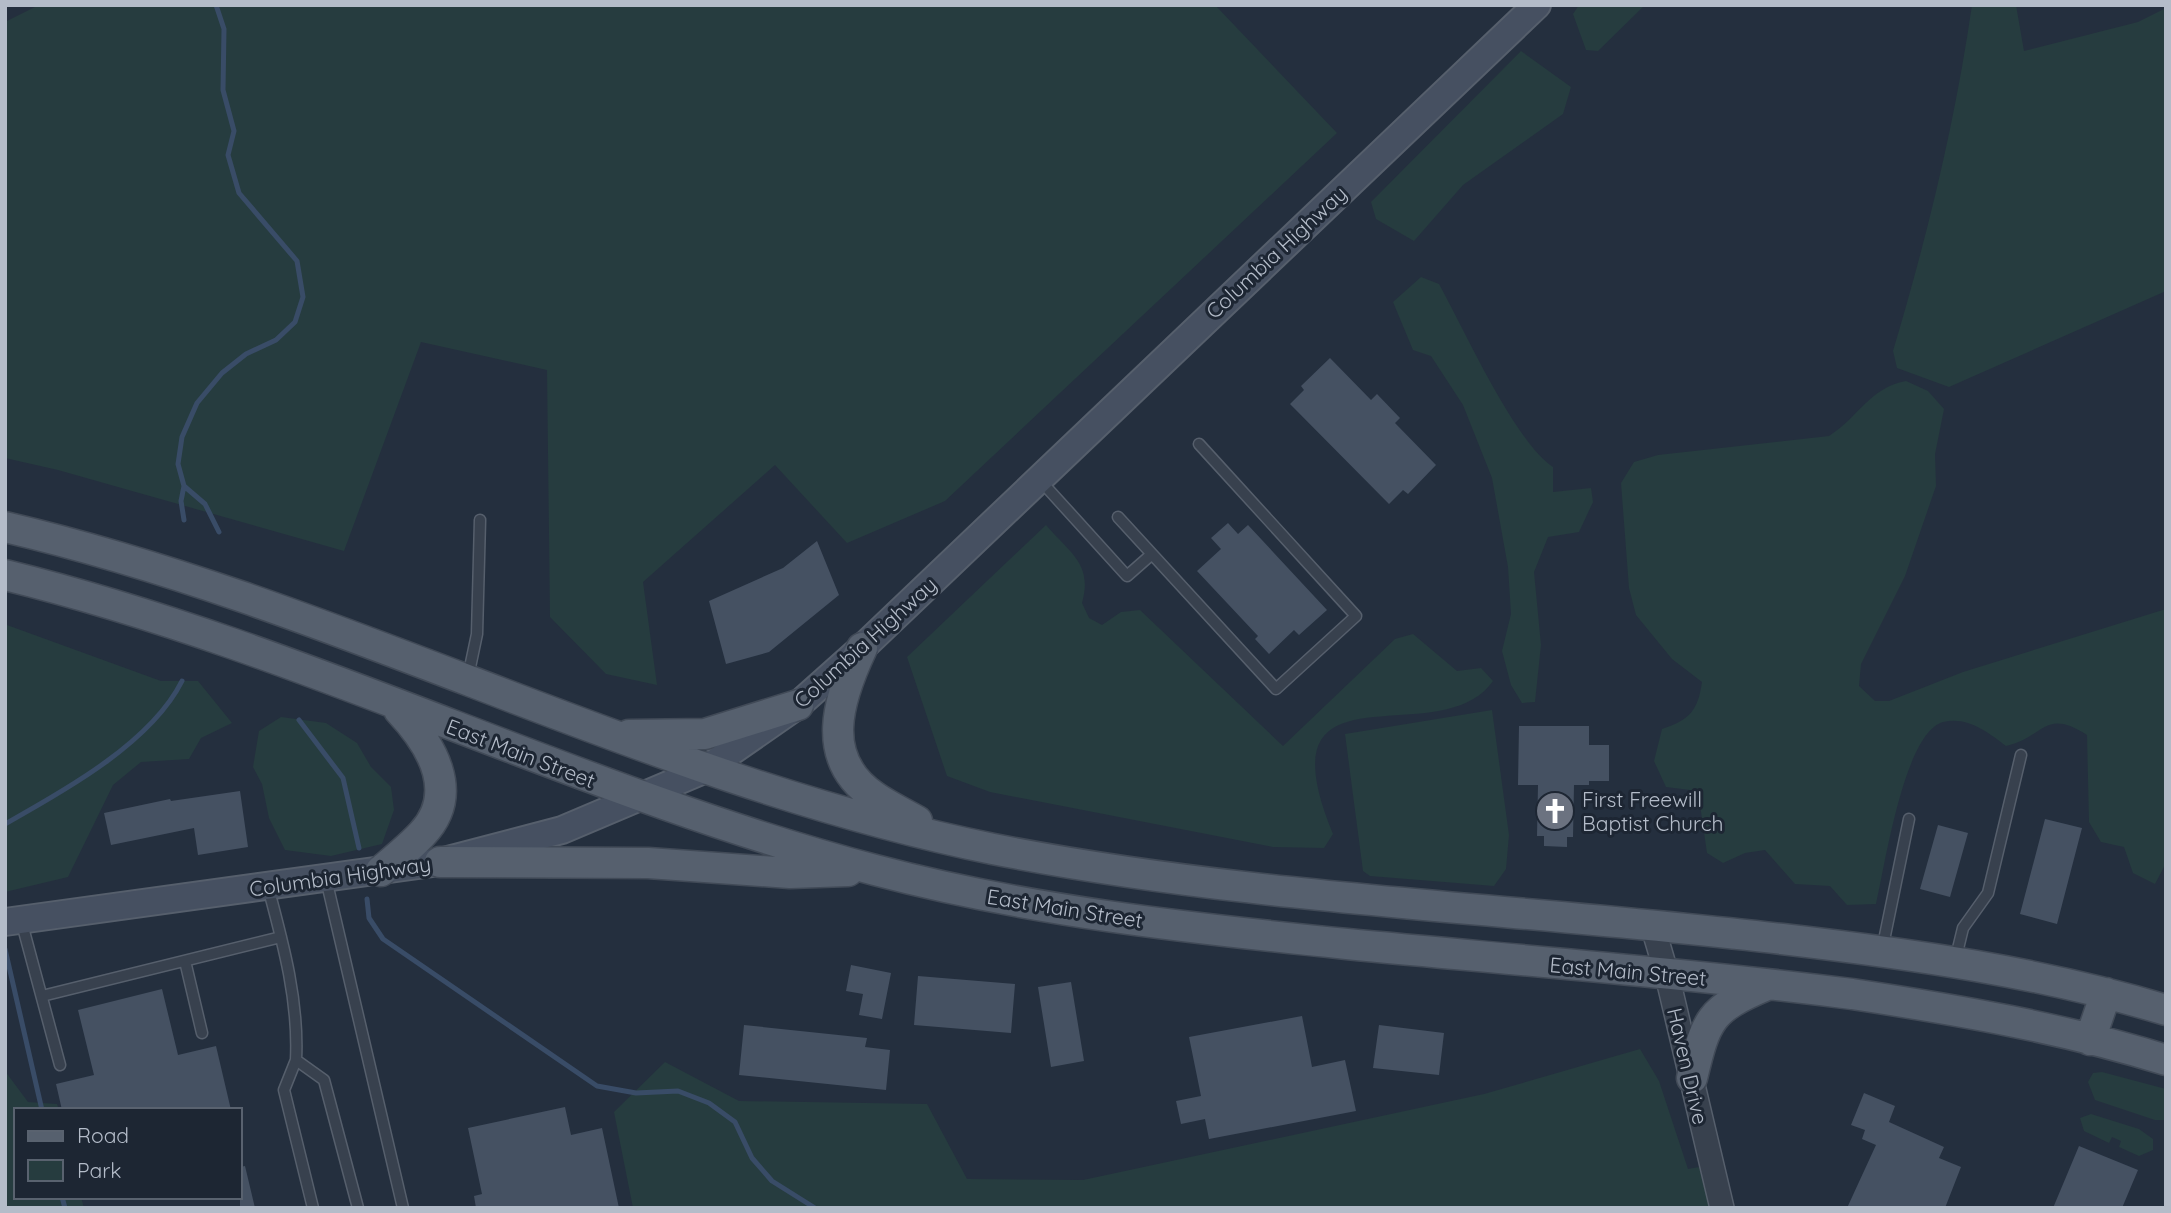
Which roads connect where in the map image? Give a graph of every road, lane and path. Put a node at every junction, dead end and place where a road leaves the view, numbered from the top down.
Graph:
1 (1537, 5) edge
2 (1199, 444) dead end
3 (1039, 479) junction
4 (1118, 517) dead end
5 (480, 520) dead end
6 (5, 527) edge
7 (1152, 554) junction
8 (5, 575) edge
9 (862, 648) junction
10 (467, 681) junction
11 (394, 705) junction
12 (798, 705) junction
13 (611, 736) junction
14 (2021, 755) dead end
15 (706, 769) junction
16 (643, 798) junction
17 (1909, 820) dead end
18 (948, 839) junction
19 (440, 862) junction
20 (381, 871) junction
21 (878, 871) junction
22 (326, 878) junction
23 (1208, 883) junction
24 (268, 886) junction
25 (13, 921) edge
26 (1652, 924) junction
27 (1199, 929) junction
28 (282, 937) junction
29 (1882, 950) junction
30 (186, 961) junction
31 (1954, 961) junction
32 (1667, 975) junction
33 (1769, 984) junction
34 (2106, 993) junction
35 (42, 996) junction
36 (2166, 1010) edge
37 (202, 1033) dead end
38 (2090, 1040) junction
39 (296, 1060) junction
40 (2166, 1060) edge
41 (60, 1065) dead end
42 (1692, 1079) junction
43 (313, 1208) edge
44 (358, 1208) edge
45 (403, 1208) edge
46 (1721, 1208) edge

1 - 3 main road, Columbia Highway
2 - 7 lane
3 - 7 lane
3 - 9 main road, Columbia Highway
4 - 7 lane
5 - 10 lane
6 - 10 main road
8 - 11 main road, East Main Street
9 - 12 main road, Columbia Highway
9 - 18 main road
10 - 13 main road
11 - 16 main road, East Main Street
11 - 20 main road
12 - 13 main road
12 - 15 main road, Columbia Highway
13 - 15 main road
14 - 31 lane
15 - 16 main road, Columbia Highway
15 - 18 main road
16 - 19 main road, Columbia Highway
16 - 21 main road, East Main Street
17 - 29 lane
18 - 23 main road
19 - 20 main road, Columbia Highway
19 - 21 main road
20 - 22 main road, Columbia Highway
21 - 27 main road, East Main Street
22 - 24 main road, Columbia Highway
22 - 45 lane
23 - 26 main road
23 - 27 main road
24 - 25 main road, Columbia Highway
24 - 28 lane
25 - 35 lane
26 - 29 main road
26 - 32 street, Haven Drive
27 - 32 main road, East Main Street
28 - 30 lane
28 - 39 lane
29 - 31 main road
30 - 35 lane
30 - 37 lane
31 - 34 main road
32 - 33 main road, East Main Street
32 - 42 street, Haven Drive
33 - 38 main road, East Main Street
33 - 42 main road
34 - 36 main road
34 - 38 main road
35 - 41 lane
38 - 40 main road, East Main Street
39 - 43 lane
39 - 44 lane
42 - 46 street, Haven Drive

